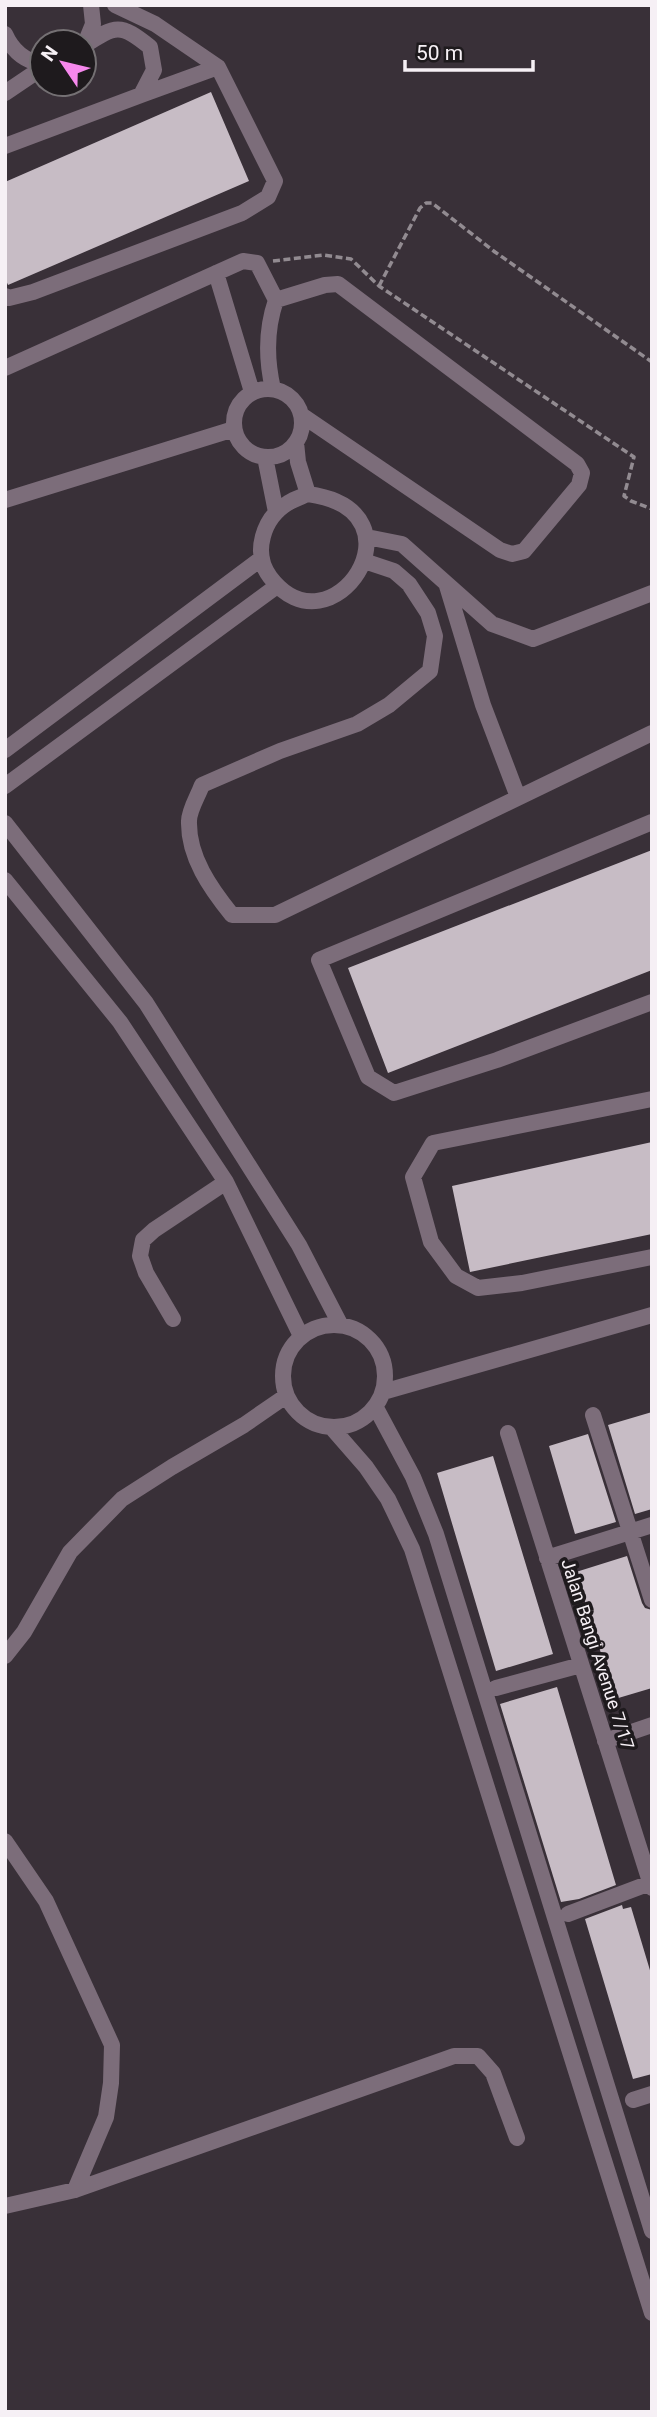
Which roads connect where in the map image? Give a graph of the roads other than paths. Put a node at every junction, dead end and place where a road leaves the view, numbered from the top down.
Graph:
1 (91, 5) edge
2 (115, 5) edge
3 (91, 28) edge
4 (5, 34) edge
5 (98, 37) edge
6 (28, 60) edge
7 (218, 67) junction
8 (28, 76) edge
9 (5, 93) edge
10 (141, 95) junction
11 (5, 146) edge
12 (216, 273) junction
13 (5, 296) edge
14 (276, 300) junction
15 (5, 368) edge
16 (274, 389) junction
17 (251, 392) junction
18 (303, 416) junction
19 (234, 429) junction
20 (296, 442) junction
21 (265, 457) junction
22 (308, 494) junction
23 (5, 500) edge
24 (276, 512) junction
25 (367, 537) junction
26 (262, 558) junction
27 (364, 561) junction
28 (446, 583) junction
29 (277, 586) junction
30 (652, 593) edge
31 (652, 733) edge
32 (5, 750) edge
33 (5, 786) edge
34 (518, 797) junction
35 (652, 822) edge
36 (5, 823) edge
37 (5, 880) edge
38 (652, 1002) edge
39 (652, 1099) edge
40 (226, 1182) junction
41 (652, 1257) edge
42 (652, 1315) edge
43 (173, 1319) dead end
44 (340, 1324) junction
45 (301, 1336) junction
46 (286, 1396) junction
47 (379, 1399) junction
48 (593, 1415) dead end
49 (332, 1427) junction
50 (508, 1433) dead end
51 (652, 1525) edge
52 (630, 1532) junction
53 (547, 1558) junction
54 (652, 1600) edge
55 (5, 1656) edge
56 (581, 1665) junction
57 (496, 1688) dead end
58 (652, 1725) edge
59 (605, 1741) junction
60 (5, 1841) edge
61 (651, 1885) edge
62 (568, 1914) dead end
63 (652, 2094) edge
64 (633, 2100) dead end
65 (517, 2138) dead end
66 (75, 2190) junction
67 (5, 2206) edge
68 (652, 2231) edge
69 (649, 2285) edge
70 (652, 2313) edge

1 - 3 street
2 - 7 street
4 - 6 street
5 - 10 street
7 - 10 street
7 - 13 street
8 - 9 street
10 - 11 street
12 - 14 street
12 - 15 street
12 - 17 street
14 - 16 street
14 - 18 street
16 - 17 street
16 - 18 street
17 - 19 street
18 - 20 street
19 - 21 street
19 - 23 street
20 - 21 street
20 - 22 street
21 - 24 street
22 - 24 street
22 - 25 street
24 - 26 street
25 - 27 street
25 - 28 street
26 - 29 street
26 - 32 street
27 - 29 street
27 - 34 street
28 - 30 street
28 - 34 street
29 - 33 street
31 - 34 street
35 - 38 street
36 - 44 street
37 - 40 street
39 - 41 street
40 - 43 street
40 - 45 street
42 - 47 street
44 - 45 street
44 - 47 street
45 - 46 street
46 - 49 street
46 - 55 street
47 - 49 street
47 - 68 street
48 - 52 street
49 - 69 street
50 - 53 street, Jalan Bangi Avenue 7/17
51 - 52 street
52 - 53 street
52 - 54 street
53 - 56 street, Jalan Bangi Avenue 7/17
56 - 57 street
56 - 59 street, Jalan Bangi Avenue 7/17
58 - 59 street
59 - 61 street, Jalan Bangi Avenue 7/17
60 - 66 street
61 - 62 street
63 - 64 street
65 - 66 street
66 - 67 street
69 - 70 street

